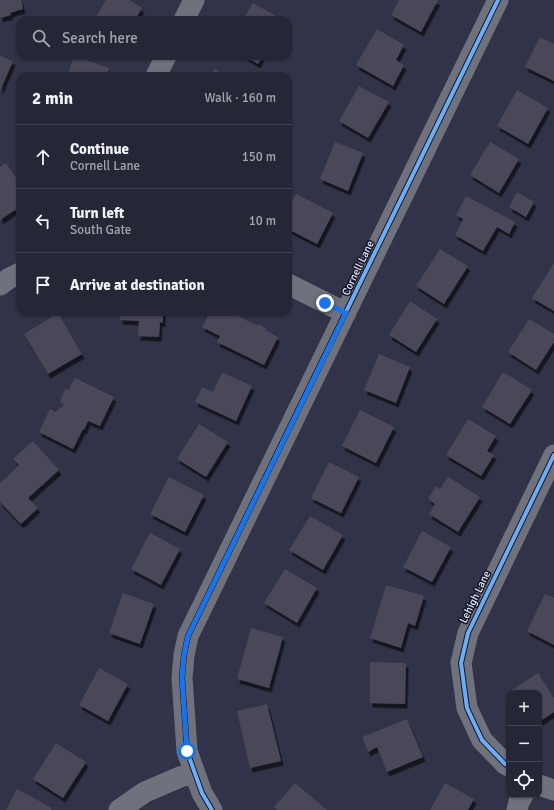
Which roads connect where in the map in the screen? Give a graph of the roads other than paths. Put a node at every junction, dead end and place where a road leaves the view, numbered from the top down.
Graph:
1 (194, 0) edge
2 (498, 0) edge
3 (186, 16) edge
4 (164, 60) edge
5 (158, 72) edge
6 (16, 275) edge
7 (0, 285) edge
8 (292, 286) edge
9 (346, 313) junction
10 (554, 455) edge
11 (506, 764) edge
12 (194, 772) junction
13 (542, 786) edge
14 (554, 790) edge
15 (521, 798) edge
16 (119, 810) edge
17 (212, 810) edge
18 (517, 810) edge

1 - 3 street
2 - 9 street, Cornell Lane
4 - 5 street
6 - 7 street
8 - 9 street
9 - 12 street, Cornell Lane
10 - 11 street, Lehigh Lane
12 - 16 street
12 - 17 street, Cornell Lane
13 - 14 street
15 - 18 street

